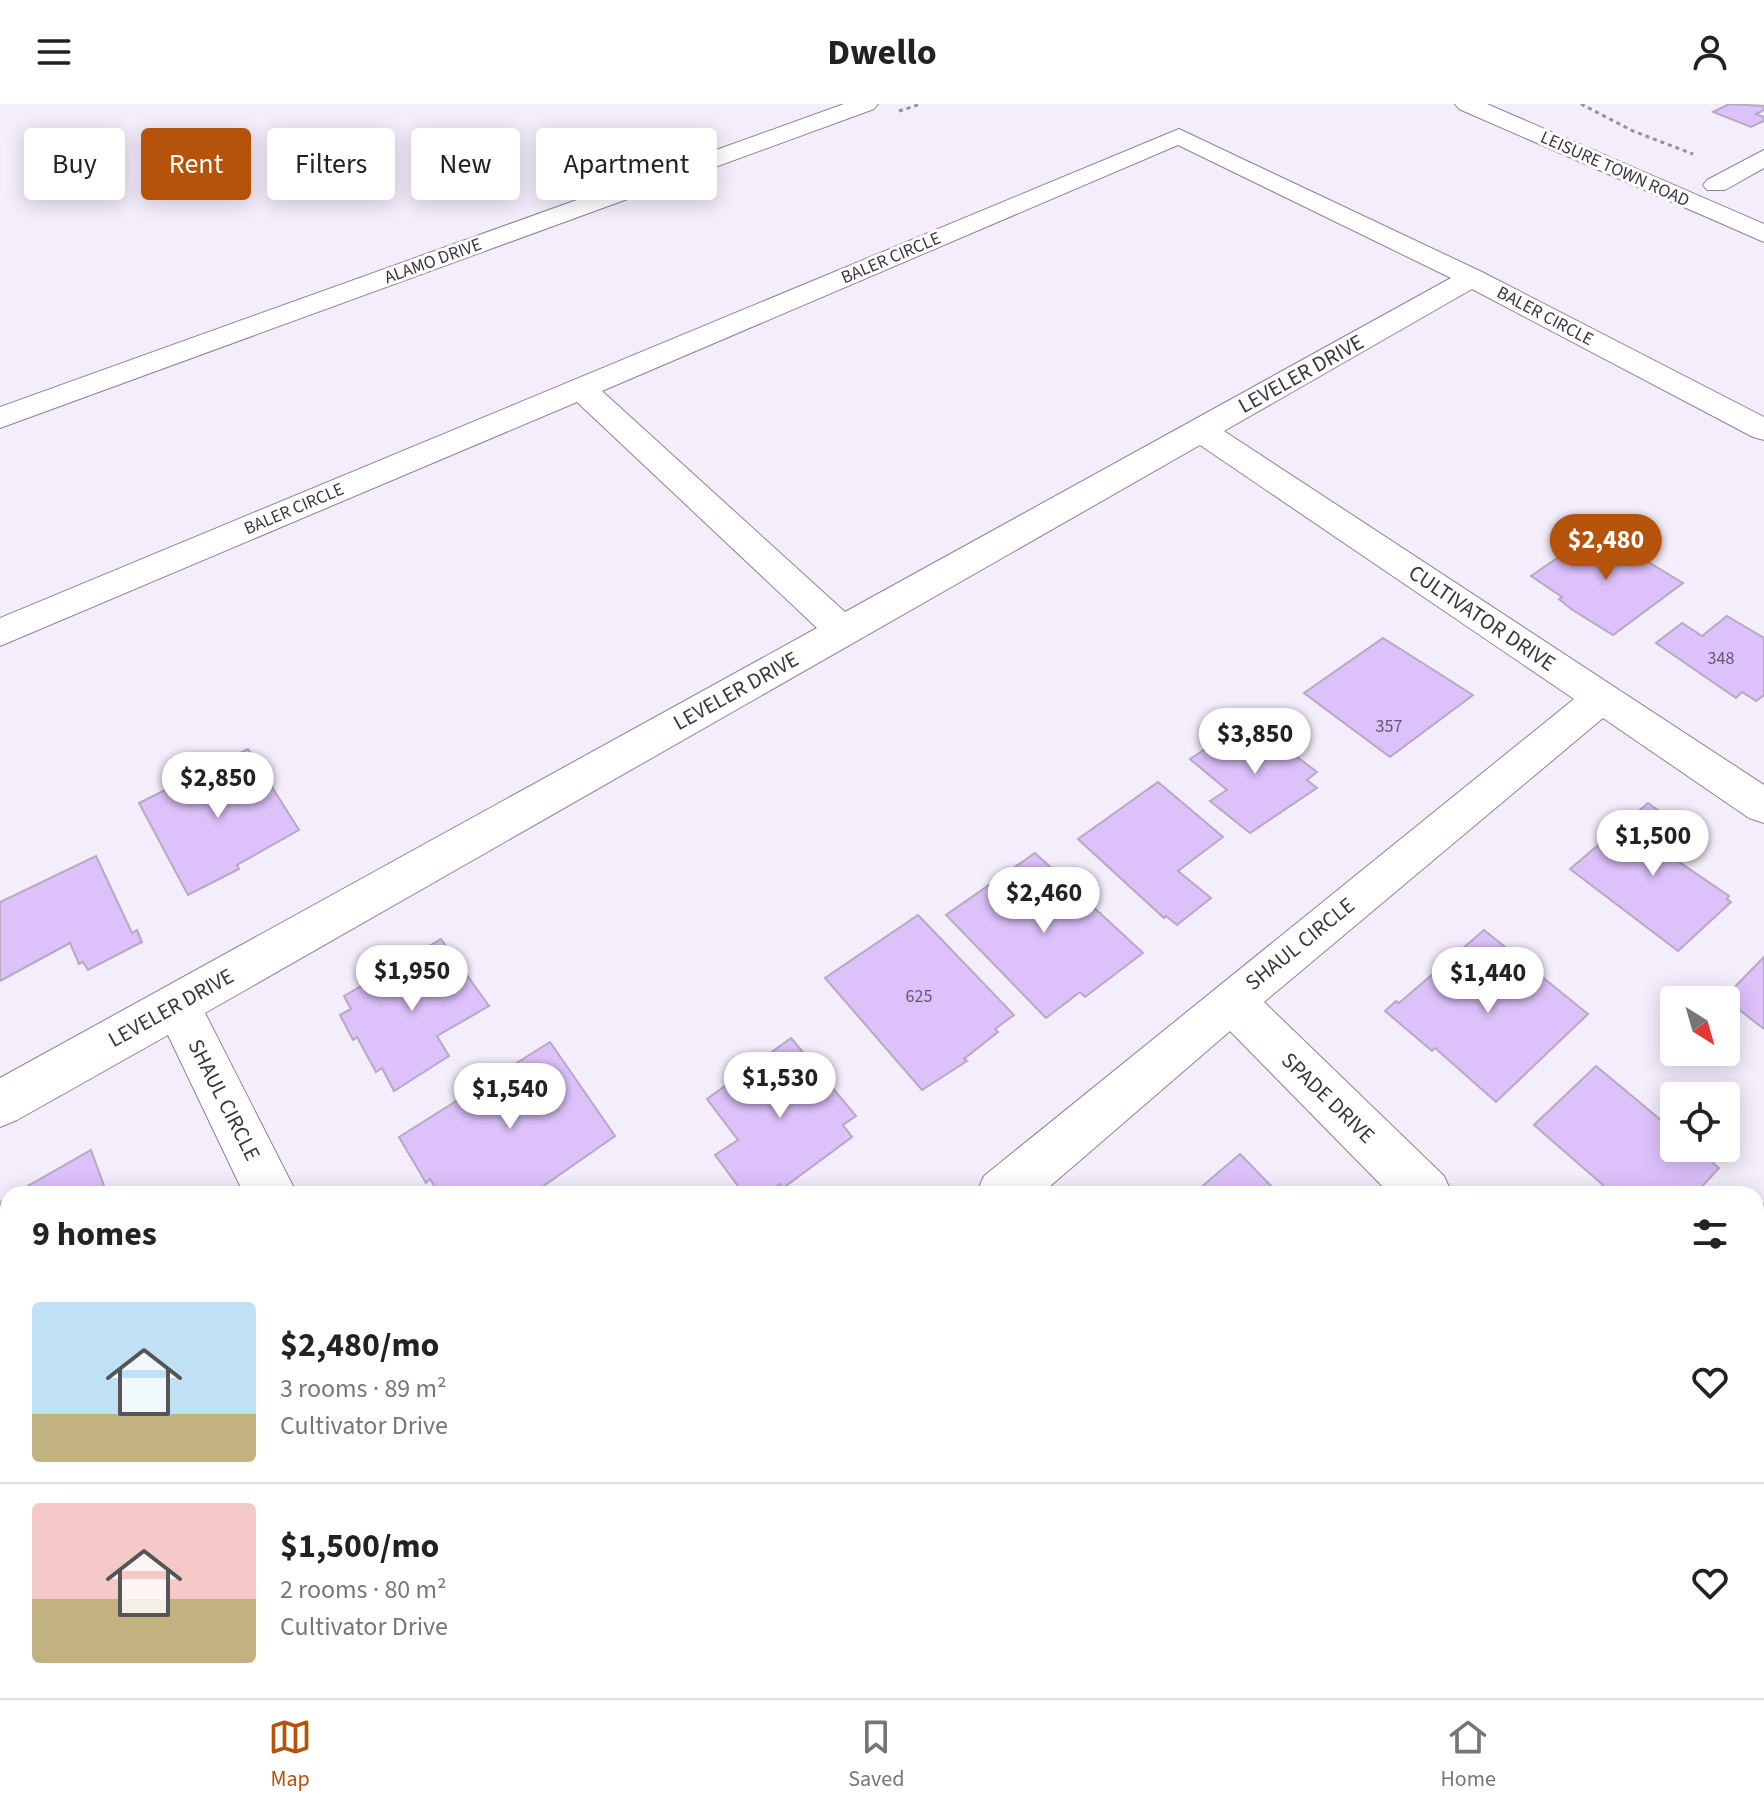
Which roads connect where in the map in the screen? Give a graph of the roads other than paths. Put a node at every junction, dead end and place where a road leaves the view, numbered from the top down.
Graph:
1 (806, 104) edge
2 (866, 104) edge
3 (1467, 104) edge
4 (1525, 104) edge
5 (1582, 116) edge
6 (1764, 158) edge
7 (1690, 163) road end
8 (1764, 234) edge
9 (1472, 278) junction
10 (581, 389) junction
11 (0, 391) edge
12 (0, 418) edge
13 (1200, 430) junction
14 (1764, 430) edge
15 (843, 631) junction
16 (0, 633) edge
17 (1601, 698) junction
18 (1764, 806) edge
19 (1231, 1001) junction
20 (177, 1005) junction
21 (0, 1104) edge
22 (267, 1186) edge
23 (1011, 1186) edge
24 (1418, 1186) edge

1 - 11 street, ALAMO DRIVE
2 - 12 street, ALAMO DRIVE
3 - 8 street, LEISURE TOWN ROAD
4 - 5 street, LEISURE TOWN ROAD
6 - 7 street, LEISURE TOWN ROAD
9 - 10 street, BALER CIRCLE
9 - 13 street, LEVELER DRIVE
9 - 14 street, BALER CIRCLE
10 - 15 street
10 - 16 street, BALER CIRCLE
13 - 15 street, LEVELER DRIVE
13 - 17 street, CULTIVATOR DRIVE
15 - 20 street, LEVELER DRIVE
17 - 18 street, CULTIVATOR DRIVE
17 - 19 street, SHAUL CIRCLE
19 - 23 street, SHAUL CIRCLE
19 - 24 street, SPADE DRIVE
20 - 21 street, LEVELER DRIVE
20 - 22 street, SHAUL CIRCLE

